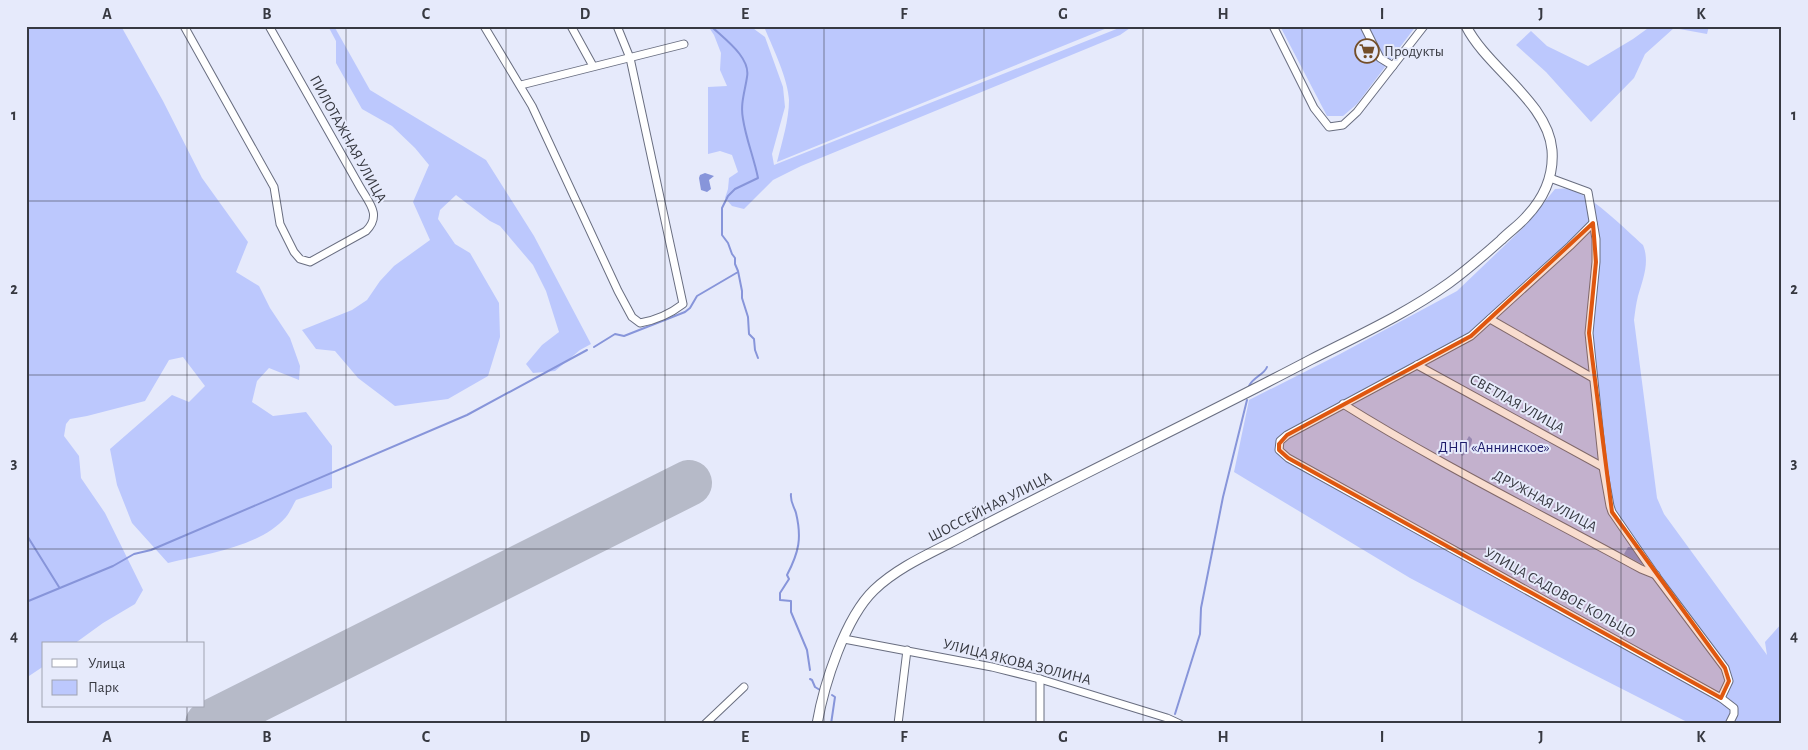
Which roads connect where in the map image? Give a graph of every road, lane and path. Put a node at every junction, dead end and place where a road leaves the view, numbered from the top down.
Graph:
1 (184, 26) edge
2 (269, 26) edge
3 (484, 26) edge
4 (571, 26) edge
5 (617, 26) edge
6 (1274, 26) edge
7 (1364, 26) edge
8 (1424, 26) edge
9 (1466, 26) edge
10 (684, 44) dead end
11 (630, 58) junction
12 (593, 66) junction
13 (1393, 66) junction
14 (520, 85) junction
15 (1550, 178) junction
16 (1592, 222) junction
17 (1490, 319) junction
18 (1417, 365) junction
19 (1593, 378) junction
20 (1343, 404) junction
21 (1603, 467) junction
22 (1656, 576) junction
23 (844, 639) junction
24 (908, 650) junction
25 (1040, 679) junction
26 (744, 687) dead end
27 (1722, 698) junction
28 (1168, 721) edge
29 (705, 724) edge
30 (817, 724) edge
31 (898, 724) edge
32 (1040, 724) edge
33 (1180, 724) edge
34 (1729, 724) edge

1 - 2 street, ПИЛОТАЖНАЯ УЛИЦА
3 - 14 street
4 - 12 street
5 - 11 street
6 - 13 street
7 - 13 street
8 - 13 street
9 - 15 main road
10 - 11 street
11 - 12 street
11 - 14 street
12 - 14 street
15 - 16 street
15 - 23 main road, ШОССЕЙНАЯ УЛИЦА
16 - 17 street, УЛИЦА САДОВОЕ КОЛЬЦО
16 - 19 street
17 - 18 street, УЛИЦА САДОВОЕ КОЛЬЦО
17 - 19 street
18 - 20 street, УЛИЦА САДОВОЕ КОЛЬЦО
18 - 21 street, СВЕТЛАЯ УЛИЦА
19 - 21 street
20 - 22 street, ДРУЖНАЯ УЛИЦА
20 - 27 street, УЛИЦА САДОВОЕ КОЛЬЦО
21 - 22 street
22 - 27 street
23 - 24 street, УЛИЦА ЯКОВА ЗОЛИНА
23 - 30 main road, ШОССЕЙНАЯ УЛИЦА
24 - 25 street, УЛИЦА ЯКОВА ЗОЛИНА
24 - 31 street
25 - 28 street, УЛИЦА ЯКОВА ЗОЛИНА
25 - 32 street
26 - 29 street
27 - 34 street
28 - 33 street, УЛИЦА ЯКОВА ЗОЛИНА

